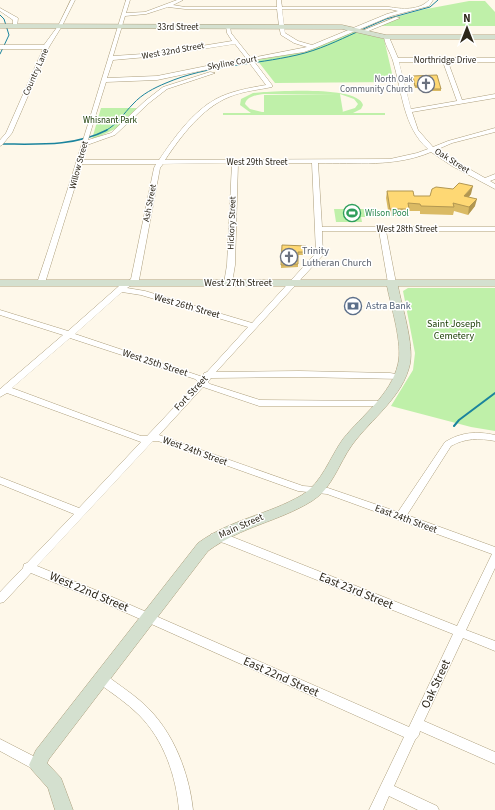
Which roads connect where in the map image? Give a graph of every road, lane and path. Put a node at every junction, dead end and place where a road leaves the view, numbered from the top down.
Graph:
1 (73, 0) edge
2 (128, 0) edge
3 (181, 0) edge
4 (279, 0) edge
5 (431, 0) edge
6 (167, 5) junction
7 (280, 8) junction
8 (0, 9) edge
9 (403, 11) junction
10 (421, 12) dead end
11 (123, 15) junction
12 (1, 26) edge
13 (13, 26) junction
14 (60, 26) junction
15 (120, 26) junction
16 (228, 26) junction
17 (281, 26) junction
18 (355, 29) junction
19 (364, 32) junction
20 (386, 37) junction
21 (495, 37) edge
22 (235, 42) junction
23 (46, 47) junction
24 (313, 47) junction
25 (0, 48) edge
26 (111, 58) junction
27 (395, 60) junction
28 (445, 60) junction
29 (495, 60) edge
30 (252, 63) junction
31 (104, 80) junction
32 (495, 96) edge
33 (460, 102) junction
34 (408, 111) junction
35 (495, 130) edge
36 (85, 141) junction
37 (0, 143) edge
38 (433, 149) junction
39 (80, 162) junction
40 (235, 162) junction
41 (315, 162) junction
42 (160, 163) junction
43 (495, 176) edge
44 (485, 181) junction
45 (495, 187) edge
46 (319, 229) junction
47 (382, 229) junction
48 (495, 229) edge
49 (0, 283) edge
50 (228, 283) junction
51 (292, 283) junction
52 (392, 283) junction
53 (495, 283) edge
54 (41, 284) junction
55 (154, 284) junction
56 (125, 287) junction
57 (142, 293) junction
58 (0, 312) edge
59 (253, 326) junction
60 (68, 335) junction
61 (399, 377) junction
62 (205, 378) junction
63 (3, 392) edge
64 (381, 404) junction
65 (495, 438) edge
66 (148, 439) junction
67 (0, 480) edge
68 (316, 491) junction
69 (80, 512) junction
70 (401, 516) junction
71 (215, 537) junction
72 (495, 551) edge
73 (495, 557) edge
74 (28, 567) junction
75 (1, 597) edge
76 (149, 618) junction
77 (460, 633) junction
78 (495, 646) edge
79 (102, 679) junction
80 (415, 730) junction
81 (0, 745) edge
82 (495, 758) edge
83 (38, 765) junction
84 (386, 789) junction
85 (64, 810) edge
86 (186, 810) edge
87 (376, 810) edge
88 (432, 810) edge

1 - 14 street, Country Lane
2 - 11 street, Willow Street
3 - 6 street
4 - 7 street
5 - 9 street, Skyline Court
6 - 7 street
6 - 11 street
7 - 9 street
7 - 17 street
8 - 13 street
9 - 18 street, Skyline Court
10 - 19 street
11 - 15 street, Willow Street
12 - 13 street, 33rd Street
13 - 14 street, 33rd Street
14 - 15 street, 33rd Street
14 - 23 street, Country Lane
15 - 16 street, 33rd Street
15 - 26 street, Willow Street
16 - 17 street, 33rd Street
16 - 22 street, Ash Street
17 - 18 street, 33rd Street
17 - 24 street
18 - 19 street, 33rd Street
18 - 24 street, Skyline Court
19 - 20 street, 33rd Street
20 - 21 street, 33rd Street
20 - 27 street, Oak Street
22 - 26 street, West 32nd Street
22 - 30 street, Ash Street
23 - 25 street
23 - 37 street, Country Lane
24 - 30 street, Skyline Court
26 - 31 street, Willow Street
27 - 28 street, Northridge Drive
27 - 34 street, Oak Street
28 - 29 street, Northridge Drive
28 - 33 street
30 - 31 street, Skyline Court
30 - 36 street
30 - 42 street, Ash Street
31 - 36 street, Willow Street
32 - 33 street
33 - 34 street
34 - 38 street, Oak Street
35 - 38 street, West 29th Street
36 - 39 street, Willow Street
38 - 41 street, West 29th Street
38 - 44 street, Oak Street
39 - 42 street, West 29th Street
39 - 54 street, Willow Street
40 - 41 street, West 29th Street
40 - 42 street, West 29th Street
40 - 50 street, Hickory Street
41 - 46 street, Fort Street
42 - 56 street, Ash Street
43 - 44 street
44 - 45 street, Oak Street
46 - 47 street, West 28th Street
46 - 51 street, Fort Street
47 - 48 street, West 28th Street
47 - 52 street
49 - 54 street, West 27th Street
50 - 51 street, West 27th Street
50 - 55 street, West 27th Street
51 - 52 street, West 27th Street
51 - 59 street, Fort Street
52 - 53 street, West 27th Street
52 - 61 street, Main Street
54 - 56 street, West 27th Street
55 - 56 street, West 27th Street
55 - 57 street
56 - 57 street, West 26th Street
56 - 60 street, Ash Street
57 - 59 street, West 26th Street
58 - 60 street, West 25th Street
59 - 62 street, Fort Street
60 - 62 street, West 25th Street
60 - 63 street, Ash Street
61 - 62 street
61 - 64 street, Main Street
62 - 64 street, West 25th Street
62 - 66 street, Fort Street
63 - 66 street, West 24th Street
64 - 68 street, Main Street
65 - 70 street
66 - 68 street, West 24th Street
66 - 69 street, Fort Street
67 - 69 street
68 - 70 street, East 24th Street
68 - 71 street, Main Street
69 - 74 street, Fort Street
70 - 72 street, East 24th Street
71 - 76 street, Main Street
71 - 77 street, East 23rd Street
73 - 77 street, Oak Street
74 - 75 street, Fort Street
74 - 76 street, West 22nd Street
76 - 79 street, Main Street
76 - 80 street, East 22nd Street
77 - 78 street, East 23rd Street
77 - 80 street, Oak Street
79 - 83 street, Main Street
79 - 86 street
80 - 82 street, East 22nd Street
80 - 84 street, Oak Street
81 - 83 street
83 - 85 street
84 - 87 street, Oak Street
84 - 88 street

